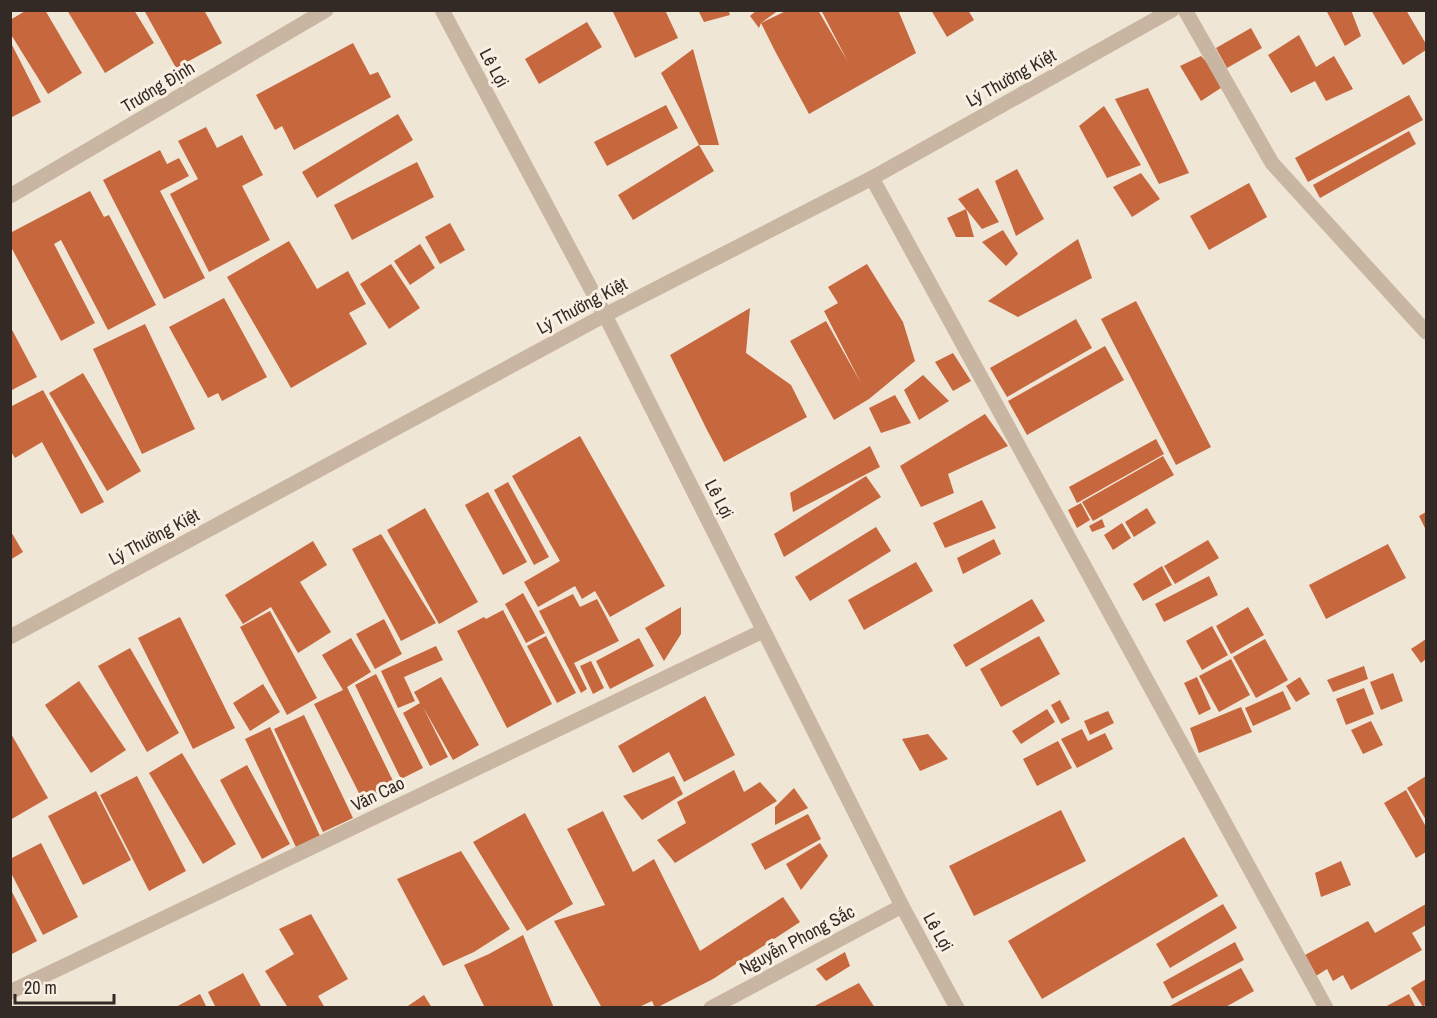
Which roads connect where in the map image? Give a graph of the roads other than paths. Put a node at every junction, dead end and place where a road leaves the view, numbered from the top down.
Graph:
1 (326, 10) edge
2 (442, 10) edge
3 (1172, 10) edge
4 (1185, 10) edge
5 (872, 178) junction
6 (10, 196) edge
7 (604, 315) junction
8 (1426, 332) edge
9 (763, 631) junction
10 (10, 637) edge
11 (902, 906) junction
12 (10, 992) edge
13 (711, 1008) edge
14 (957, 1008) edge
15 (1326, 1008) edge

1 - 6 street, Trương Định
2 - 7 street, Lê Lợi
3 - 5 street, Lý Thường Kiệt
4 - 8 street
5 - 7 street, Lý Thường Kiệt
5 - 15 street
7 - 9 street, Lê Lợi
7 - 10 street, Lý Thường Kiệt
9 - 11 street, Lê Lợi
9 - 12 street, Văn Cao
11 - 13 street, Nguyễn Phong Sắc
11 - 14 street, Lê Lợi

